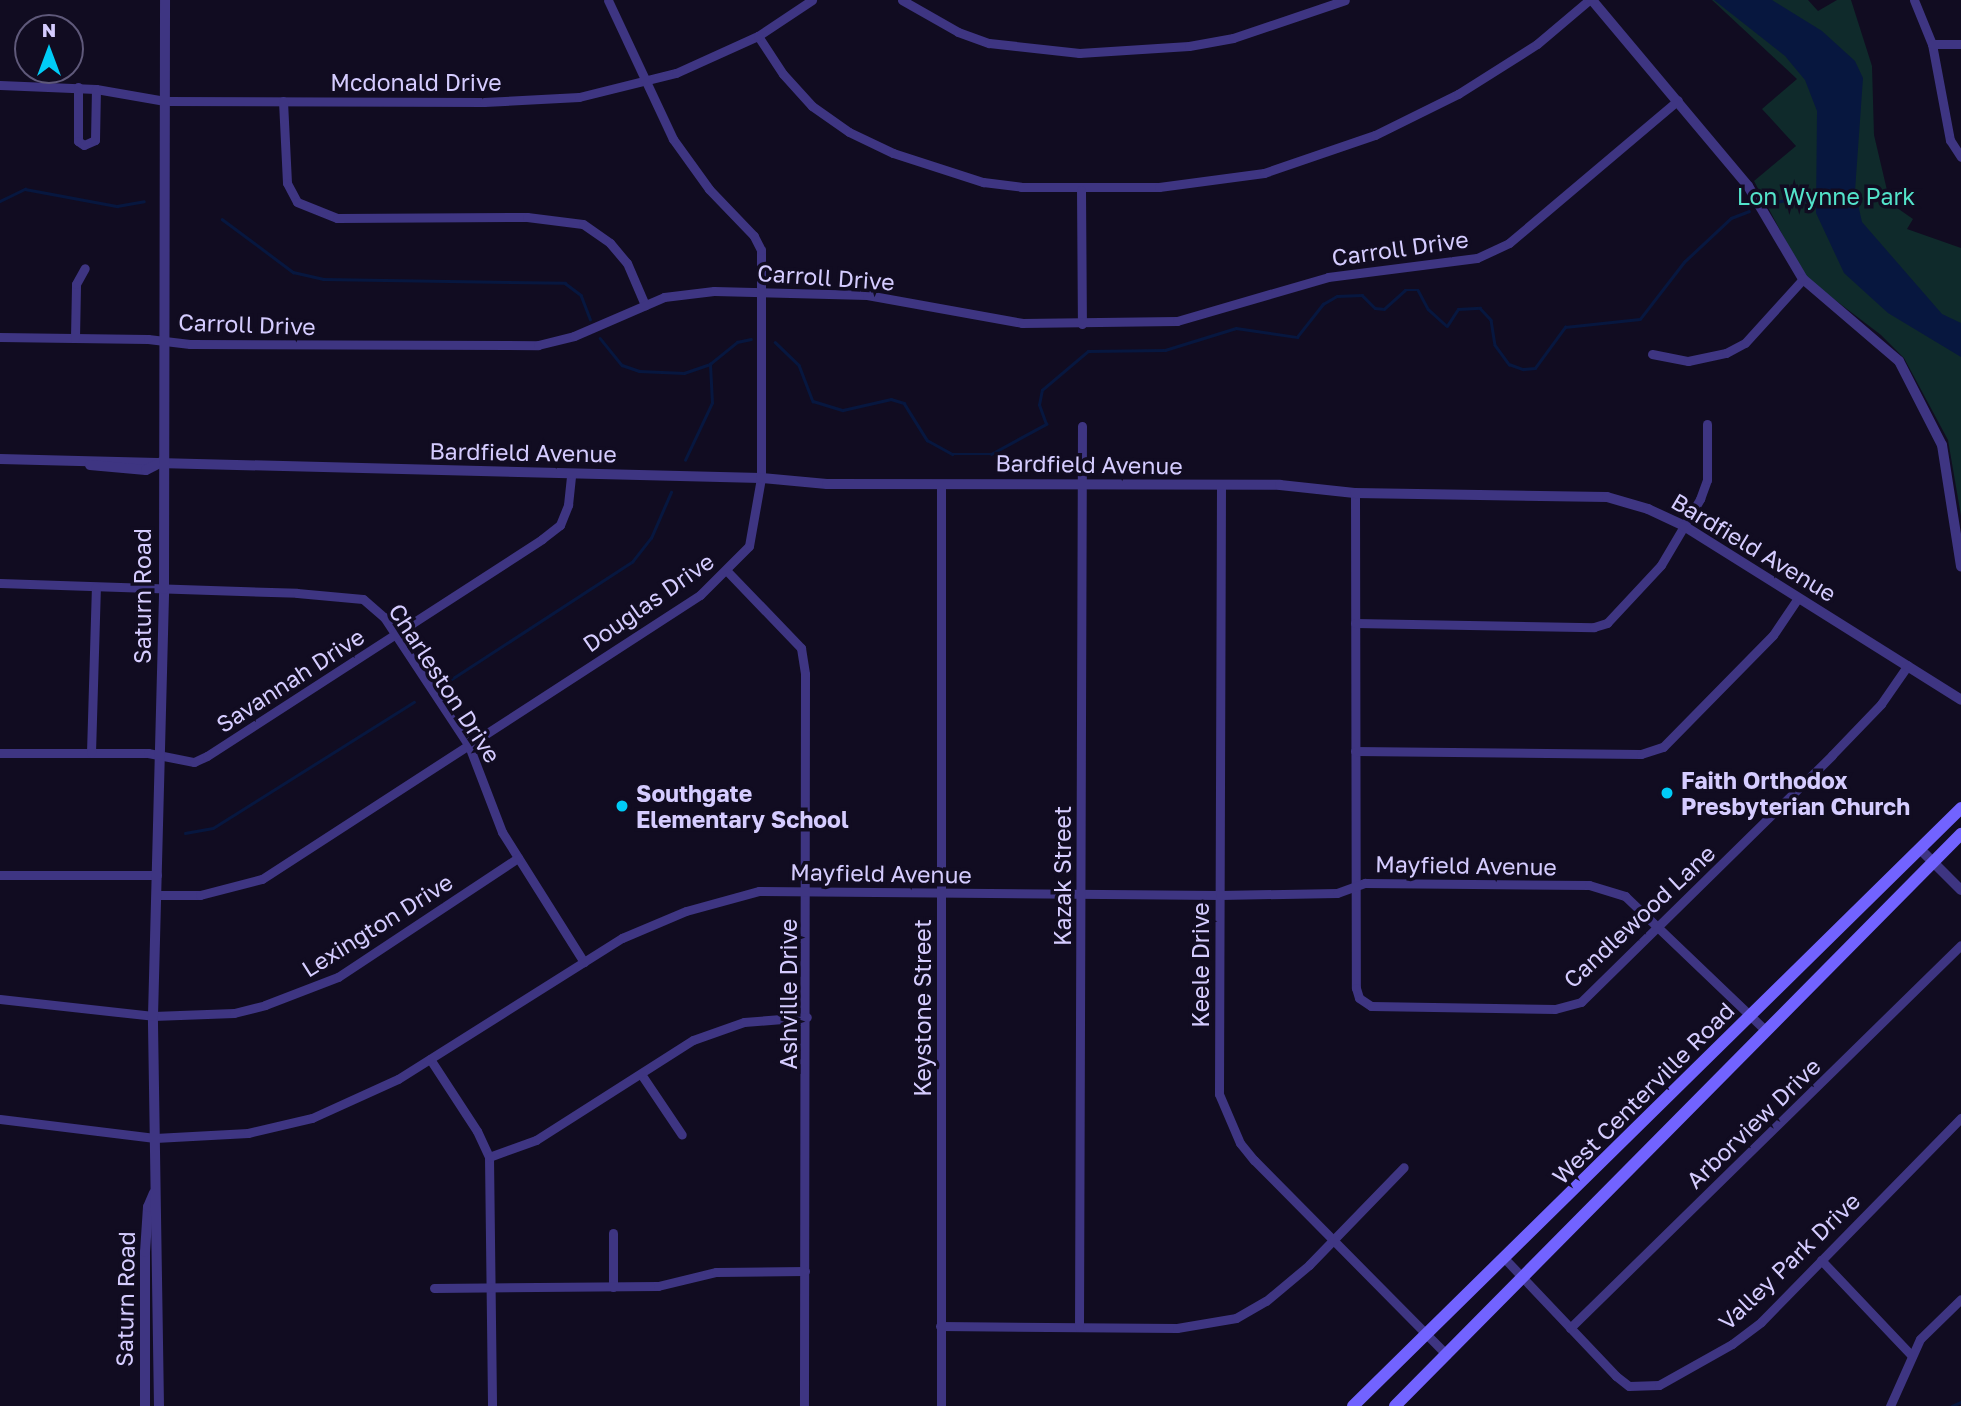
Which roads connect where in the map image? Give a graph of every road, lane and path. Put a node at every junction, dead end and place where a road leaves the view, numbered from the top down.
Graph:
1 (165, 0) edge
2 (608, 0) edge
3 (812, 0) edge
4 (902, 0) edge
5 (1345, 0) edge
6 (1591, 0) edge
7 (1914, 0) edge
8 (758, 36) junction
9 (1932, 44) junction
10 (1961, 44) edge
11 (647, 83) junction
12 (0, 85) edge
13 (78, 87) junction
14 (96, 89) junction
15 (165, 100) junction
16 (1678, 100) junction
17 (282, 101) junction
18 (1960, 156) edge
19 (1081, 190) junction
20 (85, 268) dead end
21 (1802, 279) junction
22 (763, 291) junction
23 (645, 305) junction
24 (1082, 324) junction
25 (0, 337) edge
26 (75, 338) junction
27 (164, 341) junction
28 (1652, 354) dead end
29 (1707, 424) dead end
30 (1082, 426) dead end
31 (0, 459) edge
32 (162, 462) junction
33 (571, 474) junction
34 (761, 478) junction
35 (941, 485) junction
36 (1082, 485) junction
37 (1221, 487) junction
38 (1355, 493) junction
39 (1684, 526) junction
40 (1961, 567) edge
41 (727, 571) junction
42 (0, 583) edge
43 (96, 587) junction
44 (164, 589) junction
45 (1798, 598) junction
46 (1355, 623) junction
47 (396, 635) junction
48 (1908, 666) junction
49 (1961, 700) edge
50 (469, 746) junction
51 (1355, 751) junction
52 (0, 753) edge
53 (91, 753) junction
54 (160, 755) junction
55 (1961, 808) edge
56 (1961, 834) edge
57 (1920, 849) junction
58 (518, 858) junction
59 (1932, 861) junction
60 (0, 875) edge
61 (157, 875) junction
62 (1354, 885) junction
63 (1961, 890) edge
64 (807, 892) junction
65 (941, 893) junction
66 (156, 895) junction
67 (1082, 895) junction
68 (1220, 895) junction
69 (1658, 928) junction
70 (1961, 945) edge
71 (584, 962) junction
72 (0, 999) edge
73 (1751, 1015) junction
74 (153, 1016) junction
75 (807, 1017) junction
76 (1764, 1029) junction
77 (430, 1059) junction
78 (641, 1074) junction
79 (1961, 1118) edge
80 (0, 1119) edge
81 (682, 1135) dead end
82 (155, 1138) junction
83 (489, 1157) junction
84 (1405, 1167) dead end
85 (154, 1193) junction
86 (613, 1233) dead end
87 (1333, 1240) junction
88 (1506, 1260) junction
89 (1821, 1260) junction
90 (805, 1271) junction
91 (1522, 1275) junction
92 (493, 1287) junction
93 (613, 1287) junction
94 (434, 1288) dead end
95 (1961, 1299) edge
96 (940, 1326) junction
97 (1079, 1327) junction
98 (1570, 1328) junction
99 (1427, 1335) junction
100 (1447, 1355) junction
101 (1911, 1355) junction
102 (145, 1406) edge
103 (159, 1406) edge
104 (492, 1406) edge
105 (804, 1406) edge
106 (941, 1406) edge
107 (1353, 1406) edge
108 (1395, 1406) edge
109 (1890, 1406) edge

1 - 15 street, Saturn Road
2 - 11 street, Douglas Drive
3 - 8 street, Mcdonald Drive
4 - 5 street
6 - 16 street
6 - 19 street
7 - 9 street
8 - 11 street, Mcdonald Drive
8 - 19 street
9 - 10 street
9 - 18 street
11 - 17 street, Mcdonald Drive
11 - 22 street, Douglas Drive
12 - 13 street, Mcdonald Drive
13 - 14 street, Mcdonald Drive
13 - 14 street
14 - 15 street, Mcdonald Drive
15 - 17 street, Mcdonald Drive
15 - 27 street, Saturn Road
16 - 21 street
16 - 24 street, Carroll Drive
17 - 23 street
19 - 24 street
20 - 26 street
21 - 28 street
21 - 40 street
22 - 23 street, Carroll Drive
22 - 24 street, Carroll Drive
22 - 34 street, Douglas Drive
23 - 27 street, Carroll Drive
25 - 26 street, Carroll Drive
26 - 27 street, Carroll Drive
27 - 32 street, Saturn Road
29 - 39 street
30 - 36 street, Kazak Street
31 - 32 street, Bardfield Avenue
32 - 33 street, Bardfield Avenue
32 - 44 street, Saturn Road
33 - 34 street, Bardfield Avenue
33 - 47 street, Savannah Drive
34 - 35 street, Bardfield Avenue
34 - 41 street, Douglas Drive
35 - 36 street, Bardfield Avenue
35 - 65 street, Keystone Street
36 - 37 street, Bardfield Avenue
36 - 67 street, Kazak Street
37 - 38 street, Bardfield Avenue
37 - 68 street, Keele Drive
38 - 39 street, Bardfield Avenue
38 - 46 street
39 - 45 street, Bardfield Avenue
39 - 46 street
41 - 50 street, Douglas Drive
41 - 64 street, Ashville Drive
42 - 43 street, Charleston Drive
43 - 44 street, Charleston Drive
43 - 53 street
44 - 47 street, Charleston Drive
44 - 54 street, Saturn Road
45 - 48 street, Bardfield Avenue
45 - 51 street
46 - 51 street
47 - 50 street, Charleston Drive
47 - 54 street, Savannah Drive
48 - 49 street, Bardfield Avenue
48 - 69 street, Candlewood Lane
50 - 58 street, Charleston Drive
50 - 66 street, Douglas Drive
51 - 62 street
52 - 53 street, Savannah Drive
53 - 54 street, Savannah Drive
54 - 61 street, Saturn Road
55 - 57 main road, West Centerville Road
56 - 59 main road, West Centerville Road
57 - 59 street
57 - 73 main road, West Centerville Road
58 - 71 street, Charleston Drive
58 - 74 street, Lexington Drive
59 - 63 street
59 - 76 main road, West Centerville Road
60 - 61 street
61 - 66 street, Saturn Road
62 - 68 street, Mayfield Avenue
62 - 69 street, Mayfield Avenue
62 - 69 street, Candlewood Lane
64 - 65 street, Mayfield Avenue
64 - 71 street, Mayfield Avenue
64 - 75 street, Ashville Drive
65 - 67 street, Mayfield Avenue
65 - 96 street, Keystone Street
66 - 74 street, Saturn Road
67 - 68 street, Mayfield Avenue
67 - 97 street, Kazak Street
68 - 87 street, Keele Drive
69 - 73 street, Mayfield Avenue
70 - 98 street, Arborview Drive
71 - 77 street, Mayfield Avenue
72 - 74 street, Lexington Drive
73 - 76 street, Mayfield Avenue
73 - 88 main road, West Centerville Road
74 - 82 street, Saturn Road
75 - 78 street
75 - 90 street, Ashville Drive
76 - 91 main road, West Centerville Road
77 - 82 street, Mayfield Avenue
77 - 83 street
78 - 81 street
78 - 83 street
79 - 89 street, Valley Park Drive
80 - 82 street, Mayfield Avenue
82 - 85 street, Saturn Road
83 - 92 street
84 - 87 street
85 - 102 street, Saturn Road
85 - 103 street, Saturn Road
86 - 93 street
87 - 97 street
87 - 99 street, Keele Drive
88 - 91 street, Valley Park Drive
88 - 99 main road, West Centerville Road
89 - 98 street, Valley Park Drive
89 - 101 street
90 - 93 street
90 - 105 street, Ashville Drive
91 - 98 street, Valley Park Drive
91 - 100 main road, West Centerville Road
92 - 93 street
92 - 94 street
92 - 104 street
95 - 101 street
96 - 97 street
96 - 106 street, Keystone Street
99 - 100 street, Keele Drive
99 - 107 main road, West Centerville Road
100 - 108 main road, West Centerville Road
101 - 109 street

